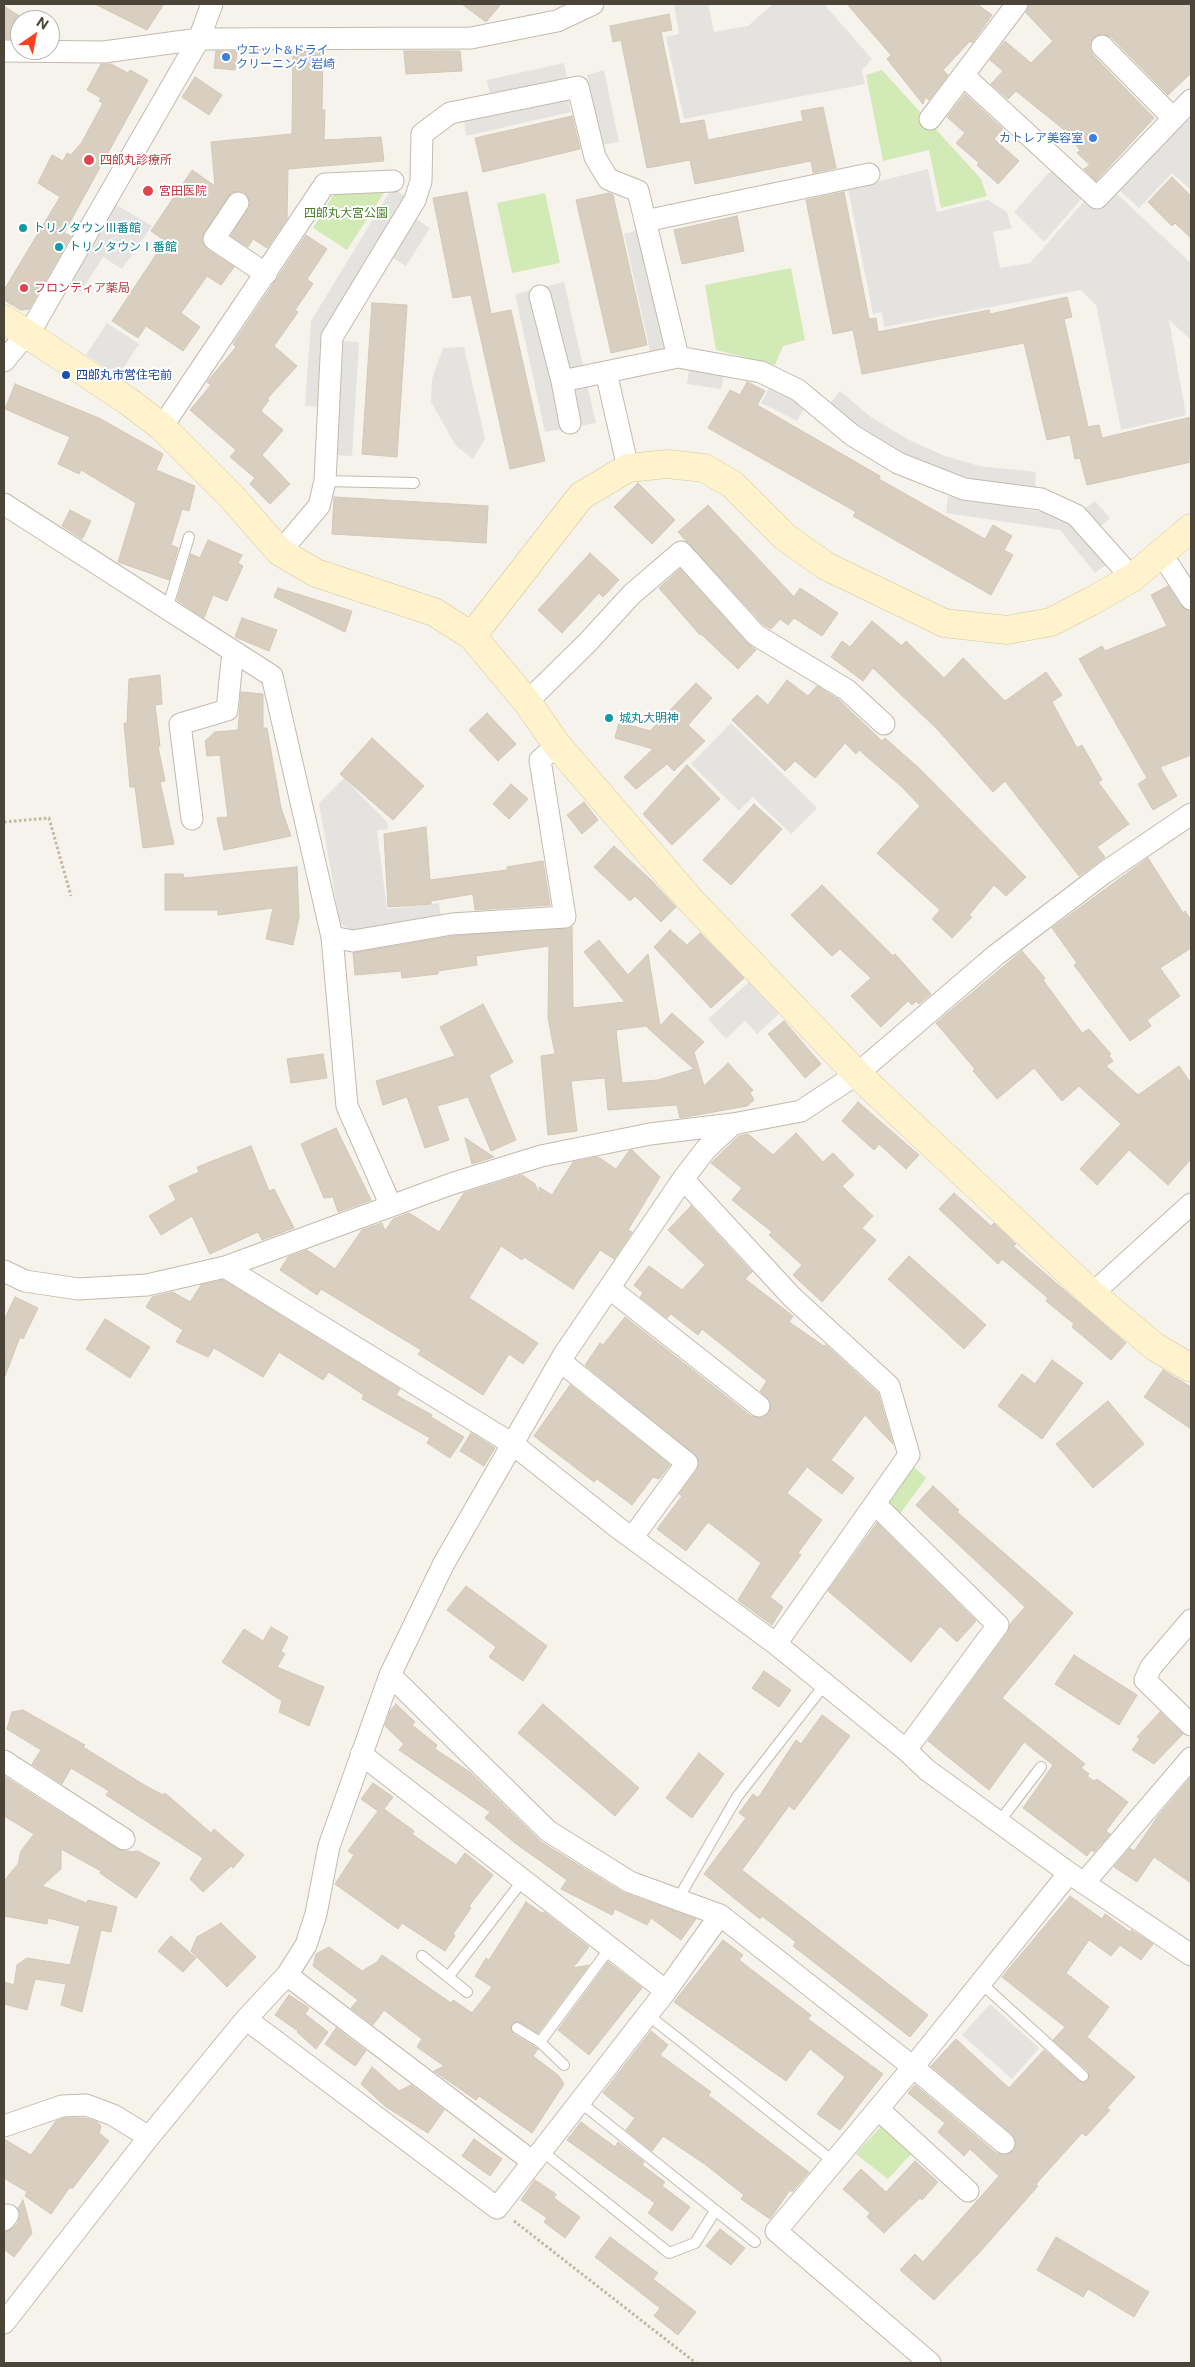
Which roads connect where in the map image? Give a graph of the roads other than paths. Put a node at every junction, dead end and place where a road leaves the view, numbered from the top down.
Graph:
1 (212, 4) edge
2 (593, 4) edge
3 (1016, 4) edge
4 (199, 39) junction
5 (1102, 46) dead end
6 (4, 52) edge
7 (963, 75) junction
8 (1191, 100) edge
9 (1173, 118) junction
10 (930, 119) dead end
11 (869, 174) dead end
12 (393, 181) dead end
13 (238, 203) dead end
14 (645, 221) junction
15 (266, 274) junction
16 (540, 296) dead end
17 (4, 319) edge
18 (27, 334) junction
19 (678, 357) junction
20 (4, 362) edge
21 (606, 372) junction
22 (562, 382) junction
23 (570, 423) dead end
24 (162, 427) junction
25 (628, 468) junction
26 (325, 481) junction
27 (414, 483) dead end
28 (4, 504) edge
29 (1191, 528) edge
30 (189, 536) dead end
31 (280, 552) junction
32 (1161, 553) junction
33 (1132, 578) junction
34 (1191, 599) edge
35 (167, 609) junction
36 (472, 636) junction
37 (233, 651) junction
38 (527, 702) junction
39 (884, 724) dead end
40 (557, 745) junction
41 (1191, 814) edge
42 (192, 819) dead end
43 (332, 937) junction
44 (857, 1074) junction
45 (733, 1124) junction
46 (684, 1179) junction
47 (1191, 1204) edge
48 (391, 1206) junction
49 (225, 1267) junction
50 (4, 1271) edge
51 (609, 1288) junction
52 (1092, 1294) junction
53 (560, 1361) junction
54 (1191, 1368) edge
55 (759, 1406) dead end
56 (514, 1445) junction
57 (875, 1504) junction
58 (632, 1538) junction
59 (1191, 1620) edge
60 (776, 1644) junction
61 (390, 1675) junction
62 (825, 1684) junction
63 (1191, 1725) edge
64 (906, 1750) junction
65 (361, 1754) junction
66 (1191, 1758) edge
67 (4, 1761) edge
68 (1041, 1767) dead end
69 (999, 1822) junction
70 (124, 1838) dead end
71 (1077, 1878) junction
72 (523, 1880) junction
73 (678, 1899) junction
74 (720, 1915) junction
75 (610, 1948) junction
76 (1191, 1955) edge
77 (422, 1956) dead end
78 (288, 1975) junction
79 (449, 1976) junction
80 (981, 1983) junction
81 (666, 1991) junction
82 (467, 1992) dead end
83 (648, 2015) junction
84 (246, 2019) junction
85 (517, 2028) dead end
86 (540, 2042) junction
87 (564, 2065) dead end
88 (913, 2067) junction
89 (1082, 2076) dead end
90 (580, 2102) junction
91 (878, 2109) junction
92 (4, 2126) edge
93 (149, 2137) junction
94 (1004, 2144) dead end
95 (538, 2156) junction
96 (834, 2162) junction
97 (968, 2191) dead end
98 (715, 2211) junction
99 (755, 2242) dead end
100 (4, 2323) edge
101 (930, 2363) edge

1 - 4 street
2 - 4 street
3 - 7 street
4 - 6 street
4 - 18 street
5 - 9 street
7 - 9 street
7 - 10 street
8 - 9 street
11 - 14 street
12 - 15 street
13 - 15 street
14 - 19 street
14 - 26 street
15 - 24 street
16 - 22 street
17 - 18 street
18 - 20 street
18 - 24 street
19 - 21 street
19 - 33 street
21 - 22 street
21 - 25 street
22 - 23 street
24 - 31 street
25 - 33 street
25 - 36 street
26 - 27 lane
26 - 31 street
28 - 35 street
29 - 32 street
30 - 35 lane
31 - 36 street
32 - 33 street
32 - 34 street
35 - 37 street
36 - 38 street
37 - 42 street
37 - 43 street
38 - 39 street
38 - 40 street
40 - 43 street
40 - 44 street
41 - 44 street
43 - 48 street
44 - 45 street
44 - 52 street
45 - 46 street
45 - 48 street
46 - 51 street
46 - 57 street
47 - 52 street
48 - 49 street
49 - 50 street
49 - 56 street
51 - 53 street
51 - 55 street
52 - 54 street
53 - 56 street
53 - 58 street
56 - 58 street
56 - 61 street
57 - 60 street
57 - 64 street
58 - 60 street
59 - 63 street
60 - 62 street
61 - 65 street
61 - 73 street
62 - 64 street
62 - 73 lane
64 - 69 street
65 - 72 street
65 - 78 street
66 - 71 street
67 - 70 street
68 - 69 lane
69 - 71 street
71 - 76 street
71 - 80 street
72 - 75 street
72 - 79 lane
73 - 74 street
74 - 81 street
74 - 88 street
75 - 81 street
75 - 86 lane
77 - 79 lane
78 - 84 street
78 - 95 street
79 - 82 lane
80 - 88 street
80 - 89 lane
81 - 83 street
83 - 90 street
83 - 96 lane
84 - 93 street
84 - 95 street
85 - 86 lane
86 - 87 lane
88 - 91 street
88 - 94 street
90 - 95 street
90 - 98 lane
91 - 96 street
91 - 97 street
92 - 93 street
93 - 100 street
95 - 98 lane
96 - 101 street
98 - 99 lane

